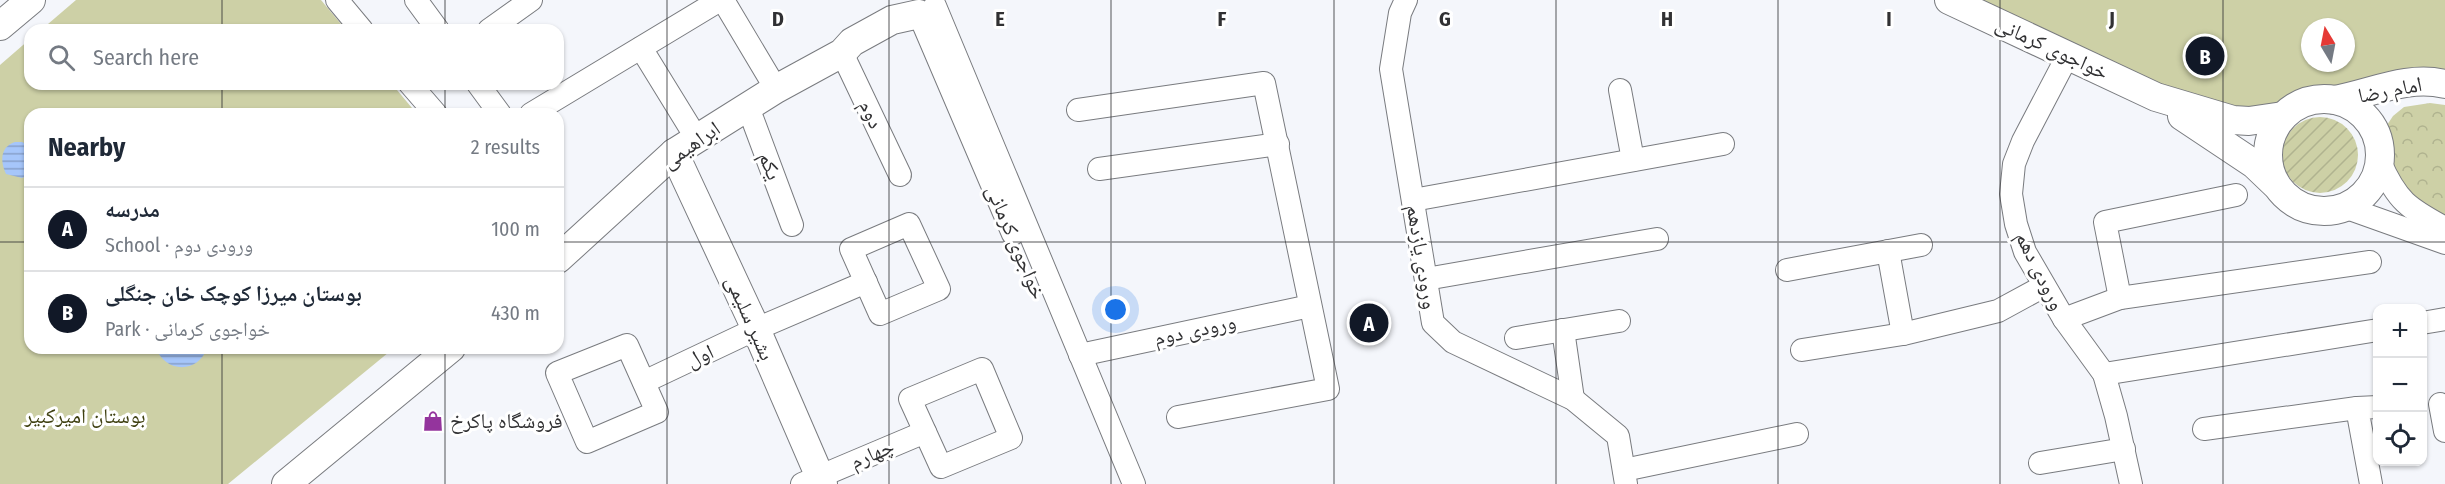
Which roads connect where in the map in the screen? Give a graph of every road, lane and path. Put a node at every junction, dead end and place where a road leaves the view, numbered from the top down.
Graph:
1 (31, 0) edge
2 (337, 0) edge
3 (416, 0) edge
4 (531, 0) edge
5 (722, 0) edge
6 (1406, 0) edge
7 (1948, 0) edge
8 (924, 5) edge
9 (357, 24) edge
10 (434, 24) edge
11 (497, 24) edge
12 (0, 26) edge
13 (641, 48) junction
14 (842, 53) junction
15 (2068, 55) junction
16 (2445, 84) edge
17 (777, 89) junction
18 (415, 90) edge
19 (482, 90) edge
20 (1620, 90) dead end
21 (2156, 98) junction
22 (2445, 98) edge
23 (2336, 100) junction
24 (748, 107) junction
25 (431, 108) edge
26 (496, 108) edge
27 (541, 108) edge
28 (1078, 110) dead end
29 (2283, 116) junction
30 (2376, 131) junction
31 (1278, 144) junction
32 (1723, 144) dead end
33 (685, 146) junction
34 (1633, 160) junction
35 (2380, 162) junction
36 (1099, 168) dead end
37 (900, 174) dead end
38 (2275, 184) junction
39 (2236, 195) dead end
40 (1413, 200) junction
41 (2344, 207) junction
42 (792, 225) dead end
43 (2445, 228) edge
44 (1657, 238) dead end
45 (2445, 243) edge
46 (1921, 245) dead end
47 (1888, 251) junction
48 (564, 252) edge
49 (2370, 262) dead end
50 (1786, 270) dead end
51 (1426, 279) junction
52 (866, 282) dead end
53 (2044, 286) junction
54 (2120, 298) junction
55 (1310, 306) junction
56 (2064, 319) junction
57 (2445, 319) edge
58 (1619, 321) dead end
59 (2427, 322) edge
60 (756, 330) junction
61 (1563, 330) junction
62 (2373, 331) edge
63 (1904, 334) junction
64 (1516, 338) dead end
65 (1802, 351) dead end
66 (444, 354) edge
67 (1080, 355) junction
68 (2104, 374) junction
69 (644, 382) junction
70 (1573, 399) junction
71 (2436, 404) edge
72 (2367, 408) edge
73 (1178, 417) dead end
74 (2204, 429) dead end
75 (2445, 431) edge
76 (925, 432) junction
77 (1797, 434) dead end
78 (2124, 449) junction
79 (2040, 463) dead end
80 (1625, 477) edge
81 (815, 482) edge
82 (286, 484) edge
83 (1120, 484) edge
84 (1134, 484) edge
85 (2131, 484) edge
86 (2371, 484) edge

1 - 12 main road
2 - 9 street
3 - 10 street
4 - 11 street
5 - 13 street
5 - 17 street
6 - 40 street, ورودی یازدهم
7 - 15 main road, خواجوی کرمانی
8 - 14 main road, ابراهیمی
8 - 67 street, خواجوی کرمانی
8 - 83 street, خواجوی کرمانی
13 - 27 street
13 - 33 street
14 - 17 main road, ابراهیمی
14 - 37 street, دوم
15 - 21 main road, خواجوی کرمانی
15 - 53 street, ورودی دهم
16 - 23 main road, امام رضا
17 - 24 main road, ابراهیمی
18 - 25 street
19 - 26 street
20 - 34 street
21 - 29 main road
21 - 38 main road
22 - 30 main road, امام رضا
23 - 29 main road
23 - 30 main road
24 - 33 main road, ابراهیمی
24 - 42 street, یکم
28 - 31 street
29 - 38 main road
30 - 35 main road
31 - 36 street
31 - 55 street
32 - 34 street
33 - 48 main road, ابراهیمی
33 - 60 main road, بشیر سلیمی
34 - 40 street
35 - 41 main road
35 - 43 street
38 - 41 main road
39 - 54 street
40 - 51 street, ورودی یازدهم
41 - 45 street
44 - 51 street
46 - 47 street
47 - 50 street
47 - 63 street
49 - 54 street
51 - 70 street, ورودی یازدهم
52 - 60 street
53 - 56 street, ورودی دهم
53 - 63 street
54 - 56 street
55 - 67 street, ورودی دوم
55 - 73 street
56 - 68 street, ورودی دهم
57 - 59 street
58 - 61 street
60 - 69 street, اول
60 - 81 main road, بشیر سلیمی
61 - 64 street
61 - 70 street
62 - 68 street
63 - 65 street
66 - 82 main road
67 - 84 street, خواجوی کرمانی
68 - 78 street, ورودی دهم
69 - 69 street
70 - 80 street, ورودی یازدهم
71 - 75 street
72 - 74 street
72 - 86 street
76 - 76 street
76 - 81 street, چهارم
77 - 80 street
78 - 79 street
78 - 85 street, ورودی دهم

